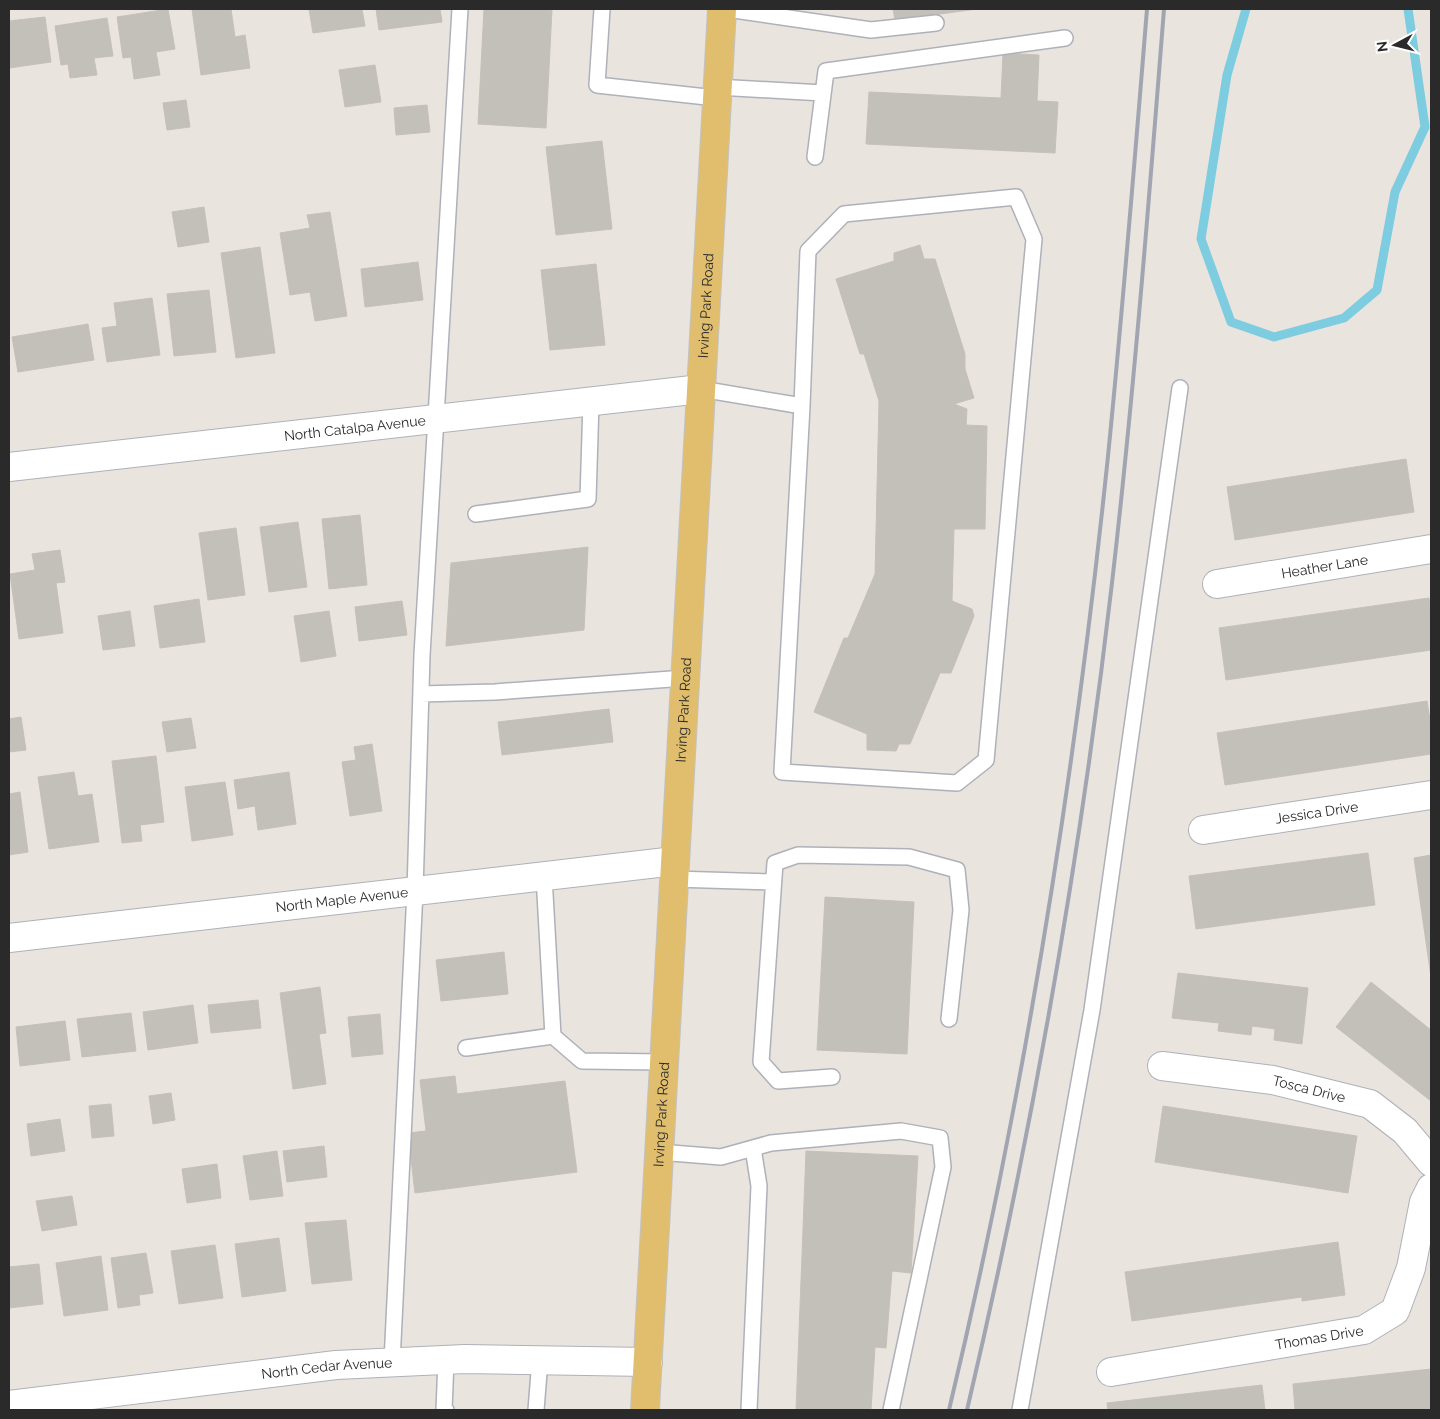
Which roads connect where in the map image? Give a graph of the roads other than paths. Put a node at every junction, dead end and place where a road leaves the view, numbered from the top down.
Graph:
1 (460, 9) edge
2 (602, 9) edge
3 (722, 9) edge
4 (727, 9) edge
5 (936, 23) dead end
6 (1065, 38) dead end
7 (716, 93) junction
8 (823, 93) junction
9 (816, 157) dead end
10 (1180, 388) dead end
11 (701, 389) junction
12 (590, 402) junction
13 (802, 406) junction
14 (436, 419) junction
15 (9, 467) edge
16 (476, 514) dead end
17 (1431, 549) edge
18 (1217, 584) dead end
19 (685, 678) junction
20 (421, 694) junction
21 (1431, 795) edge
22 (1203, 830) dead end
23 (674, 870) junction
24 (544, 876) junction
25 (773, 882) junction
26 (415, 891) junction
27 (9, 938) edge
28 (949, 1019) dead end
29 (553, 1036) junction
30 (466, 1048) dead end
31 (664, 1062) junction
32 (1162, 1066) dead end
33 (832, 1077) dead end
34 (753, 1148) junction
35 (659, 1152) junction
36 (1431, 1162) edge
37 (1431, 1188) edge
38 (446, 1360) junction
39 (540, 1360) junction
40 (392, 1362) junction
41 (648, 1362) junction
42 (1111, 1372) dead end
43 (9, 1405) edge
44 (446, 1410) edge
45 (536, 1410) edge
46 (645, 1410) edge
47 (749, 1410) edge
48 (891, 1410) edge
49 (1020, 1410) edge

1 - 14 lane
2 - 7 lane
3 - 7 main road, Irving Park Road
4 - 5 lane
6 - 8 lane
7 - 8 lane
7 - 11 main road, Irving Park Road
8 - 9 lane
10 - 49 lane
11 - 12 street, North Catalpa Avenue
11 - 13 lane
11 - 19 main road, Irving Park Road
12 - 14 street, North Catalpa Avenue
12 - 16 lane
13 - 13 lane
14 - 15 street, North Catalpa Avenue
14 - 20 lane
17 - 18 street, Heather Lane
19 - 20 lane
19 - 23 main road, Irving Park Road
20 - 26 lane
21 - 22 street, Jessica Drive
23 - 24 street, North Maple Avenue
23 - 25 lane
23 - 31 main road, Irving Park Road
24 - 26 street, North Maple Avenue
24 - 29 lane
25 - 28 lane
25 - 33 lane
26 - 27 street, North Maple Avenue
26 - 40 lane
29 - 30 lane
29 - 31 lane
31 - 35 main road, Irving Park Road
32 - 36 street, Tosca Drive
34 - 35 lane
34 - 47 lane
34 - 48 lane
35 - 41 main road, Irving Park Road
37 - 42 street, Thomas Drive
38 - 39 street, North Cedar Avenue
38 - 40 street, North Cedar Avenue
38 - 44 lane
39 - 41 street, North Cedar Avenue
39 - 45 lane
40 - 43 street, North Cedar Avenue
41 - 46 main road, Irving Park Road

